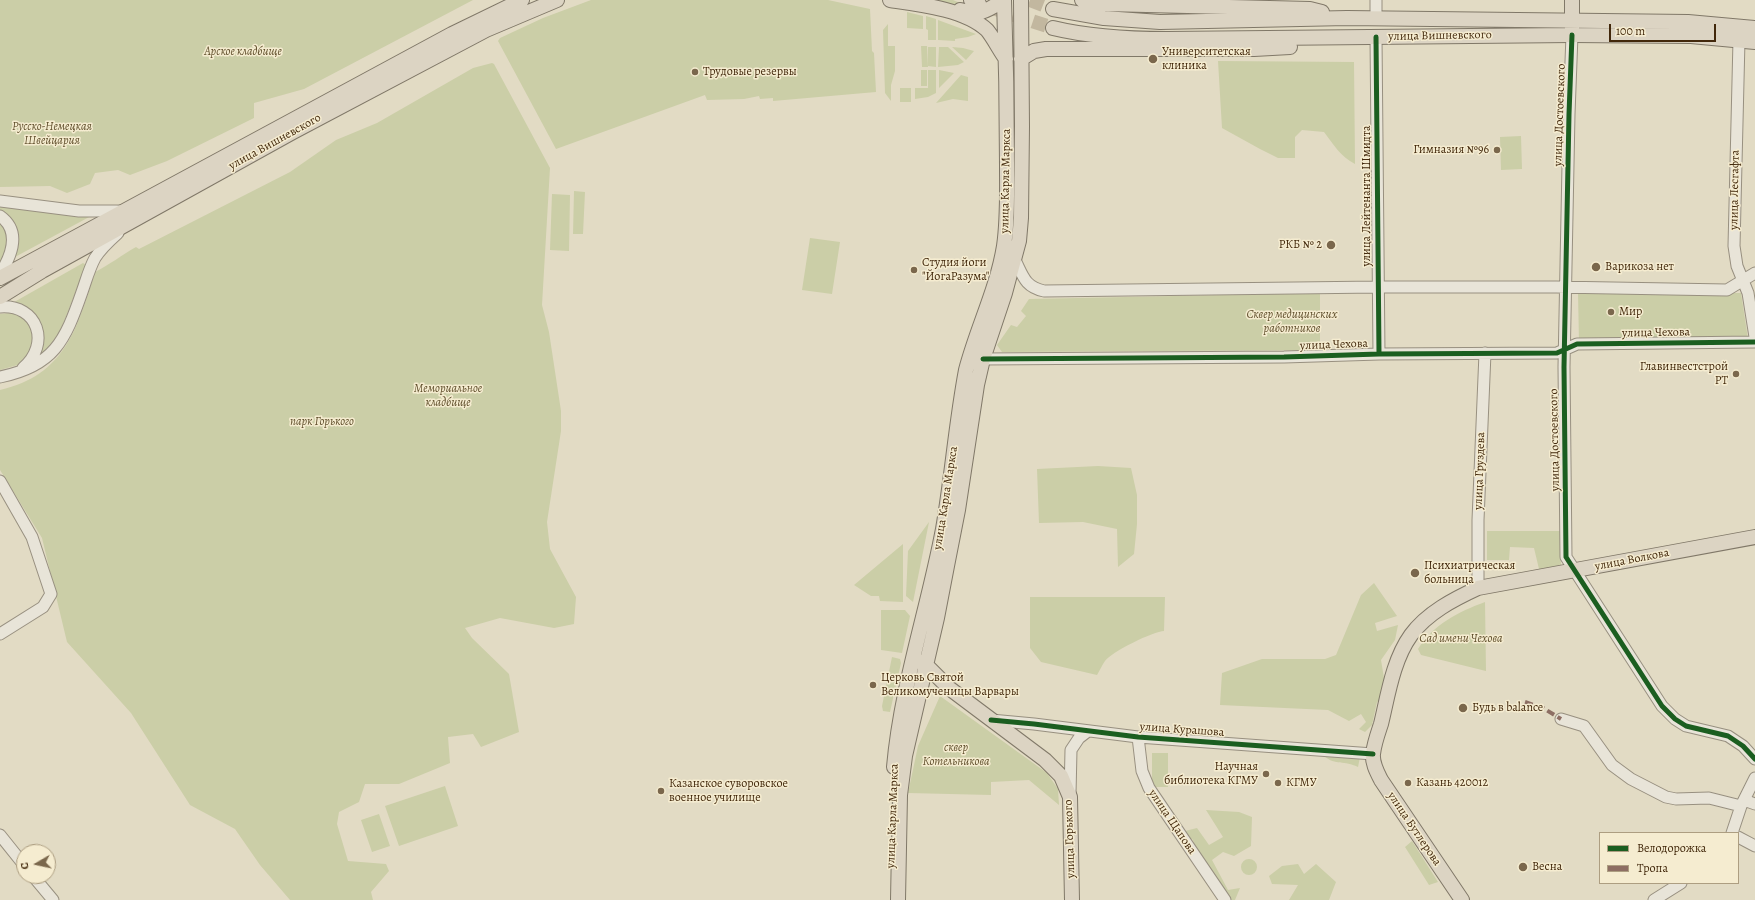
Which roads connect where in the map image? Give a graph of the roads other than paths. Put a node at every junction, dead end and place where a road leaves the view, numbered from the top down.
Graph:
1 (522, 0) edge
2 (557, 0) edge
3 (890, 0) edge
4 (919, 0) edge
5 (1004, 0) edge
6 (1021, 0) edge
7 (1082, 0) edge
8 (1376, 0) edge
9 (1572, 0) edge
10 (1203, 3) edge
11 (1053, 9) tunnel mouth
12 (1347, 18) junction
13 (1376, 18) junction
14 (1572, 20) junction
15 (1053, 28) tunnel mouth
16 (1755, 28) edge
17 (1572, 35) junction
18 (1376, 37) junction
19 (1334, 38) junction
20 (1739, 40) junction
21 (1755, 42) edge
22 (1006, 59) junction
23 (1021, 59) junction
24 (0, 201) edge
25 (122, 211) junction
26 (0, 216) edge
27 (127, 224) junction
28 (1015, 260) junction
29 (0, 274) edge
30 (1755, 274) edge
31 (0, 278) edge
32 (1743, 281) junction
33 (1378, 287) junction
34 (1566, 287) junction
35 (0, 297) edge
36 (0, 307) edge
37 (1755, 337) edge
38 (1755, 342) edge
39 (1565, 349) junction
40 (1485, 353) junction
41 (1379, 354) junction
42 (983, 359) junction
43 (18, 373) junction
44 (0, 378) edge
45 (0, 481) edge
46 (1755, 536) edge
47 (1575, 571) junction
48 (1478, 588) junction
49 (0, 634) edge
50 (919, 662) junction
51 (1561, 719) dead end
52 (991, 720) junction
53 (1088, 731) junction
54 (1138, 738) junction
55 (1373, 754) junction
56 (1755, 759) edge
57 (1755, 778) edge
58 (1070, 797) junction
59 (1742, 803) junction
60 (1755, 804) edge
61 (1732, 832) edge
62 (0, 835) edge
63 (1739, 838) edge
64 (1755, 846) edge
65 (16, 855) edge
66 (40, 884) edge
67 (1679, 884) edge
68 (53, 900) edge
69 (890, 900) edge
70 (898, 900) edge
71 (1072, 900) edge
72 (1225, 900) edge
73 (1462, 900) edge
74 (1654, 900) edge

1 - 25 main road, улица Вишневского
2 - 27 main road, улица Вишневского
3 - 22 main road
4 - 5 main road
5 - 22 main road, улица Карла Маркса
6 - 23 main road, улица Карла Маркса
7 - 10 main road
8 - 13 street
9 - 14 main road, улица Достоевского
10 - 12 main road
11 - 12 main road, улица Вишневского
12 - 13 main road, улица Вишневского
13 - 14 main road, улица Вишневского
14 - 16 main road, улица Вишневского
14 - 17 main road, улица Достоевского
15 - 19 main road, улица Вишневского
17 - 18 main road, улица Вишневского
17 - 20 main road, улица Вишневского
17 - 34 street, улица Достоевского
18 - 19 main road, улица Вишневского
18 - 33 street, улица Лейтенанта Шмидта
19 - 23 main road
20 - 21 main road, улица Вишневского
20 - 32 street, улица Лесгафта
22 - 50 main road, улица Карла Маркса
23 - 28 main road, улица Карла Маркса
24 - 25 street
25 - 31 main road, улица Вишневского
26 - 29 street
27 - 35 main road, улица Вишневского
27 - 43 street
28 - 33 street
28 - 42 main road, улица Карла Маркса
30 - 32 street
32 - 34 street
32 - 37 street, улица Лесгафта
33 - 34 street
33 - 41 street, улица Лейтенанта Шмидта
34 - 39 street, улица Достоевского
36 - 43 street
38 - 39 street, улица Чехова
39 - 40 street, улица Чехова
39 - 47 street, улица Достоевского
40 - 41 street, улица Чехова
40 - 48 street, улица Груздева
41 - 42 street, улица Чехова
42 - 50 main road, улица Карла Маркса
43 - 44 street
45 - 49 street
46 - 47 main road, улица Волкова
47 - 48 main road, улица Волкова
47 - 56 street, улица Достоевского
48 - 55 main road, улица Волкова
50 - 52 main road, улица Горького
50 - 69 main road, улица Карла Маркса
50 - 70 main road, улица Карла Маркса
51 - 59 street
52 - 53 street, улица Курашова
52 - 58 main road, улица Горького
53 - 54 street, улица Курашова
53 - 58 street
54 - 55 street, улица Курашова
54 - 72 street, улица Щапова
55 - 73 main road, улица Бутлерова
57 - 59 street
58 - 71 main road, улица Горького
59 - 60 street
59 - 61 street
62 - 65 street
63 - 64 street
66 - 68 street
67 - 74 street

